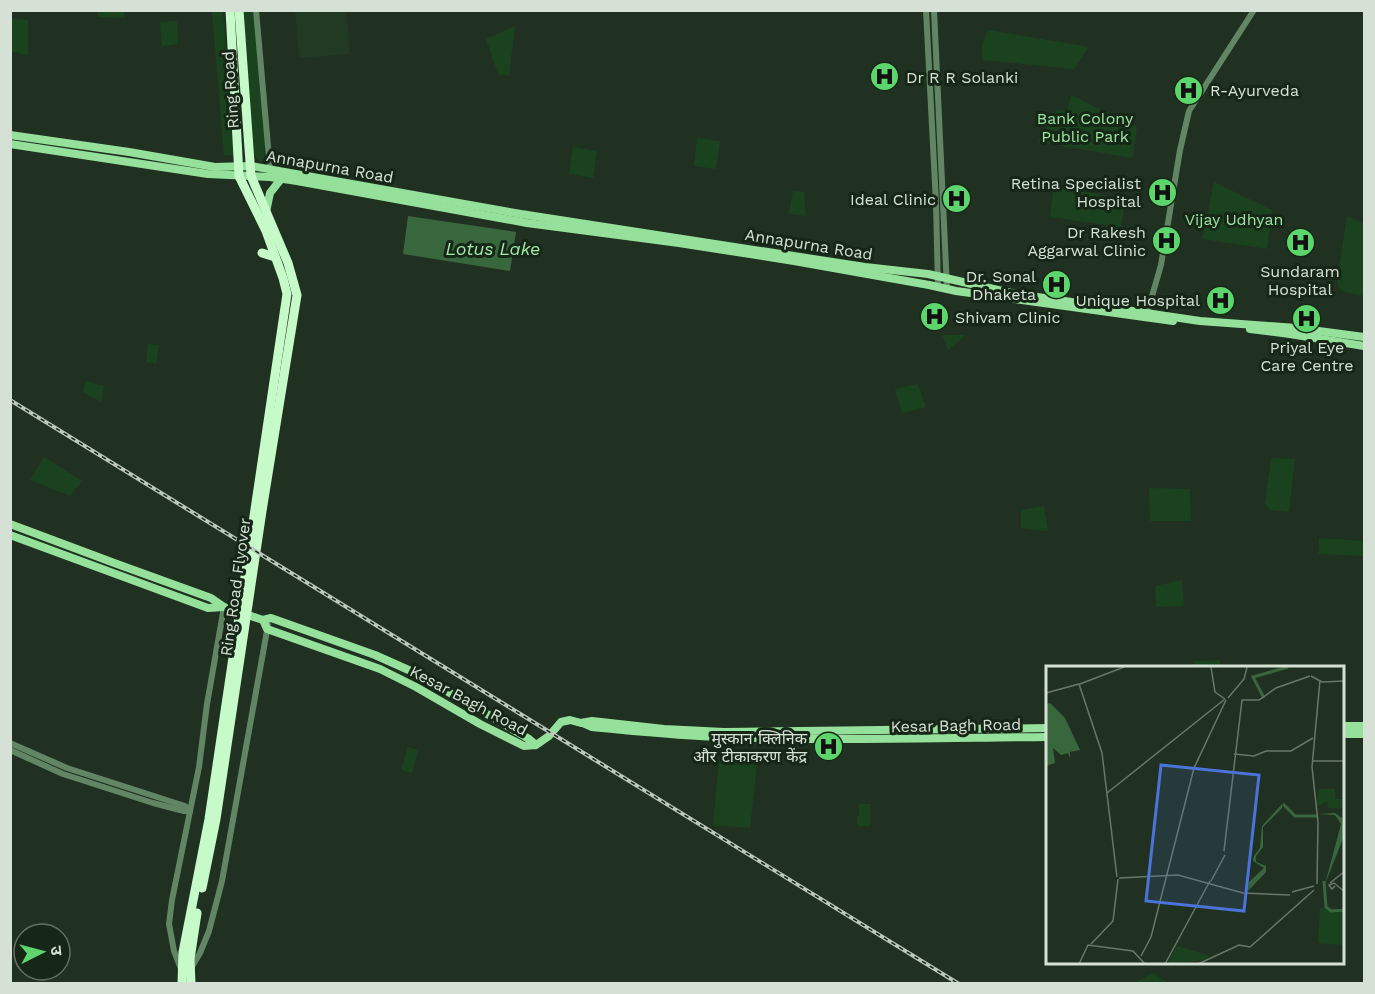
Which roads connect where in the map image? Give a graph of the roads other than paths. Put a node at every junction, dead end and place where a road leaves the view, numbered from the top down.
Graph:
1 (230, 10) edge
2 (239, 10) edge
3 (256, 10) edge
4 (926, 10) edge
5 (934, 10) edge
6 (1254, 10) edge
7 (10, 135) edge
8 (10, 144) edge
9 (270, 169) junction
10 (239, 171) junction
11 (251, 171) junction
12 (281, 179) junction
13 (266, 212) junction
14 (262, 253) dead end
15 (275, 257) junction
16 (795, 258) junction
17 (942, 278) junction
18 (942, 288) junction
19 (1146, 315) junction
20 (1365, 337) edge
21 (1365, 346) edge
22 (10, 524) edge
23 (10, 535) edge
24 (224, 607) junction
25 (267, 619) junction
26 (270, 630) junction
27 (1345, 726) edge
28 (1365, 726) edge
29 (227, 727) junction
30 (1046, 728) edge
31 (1345, 734) edge
32 (1365, 734) edge
33 (792, 735) junction
34 (1046, 737) edge
35 (10, 743) edge
36 (536, 745) junction
37 (10, 750) edge
38 (190, 811) junction
39 (187, 970) junction
40 (182, 984) edge
41 (191, 984) edge

1 - 10 highway, Ring Road
2 - 11 highway, Ring Road
3 - 9 street
4 - 17 street
5 - 17 street
6 - 19 street
7 - 10 main road
8 - 10 main road
9 - 11 main road, Annapurna Road
9 - 16 main road, Annapurna Road
10 - 11 main road
10 - 15 highway, Ring Road
11 - 12 main road, Annapurna Road
11 - 13 highway, Ring Road
12 - 13 main road
12 - 16 main road, Annapurna Road
13 - 29 highway, Ring Road Flyover
14 - 15 highway
15 - 29 highway, Ring Road Flyover
16 - 17 main road, Annapurna Road
16 - 18 main road, Annapurna Road
17 - 18 street
17 - 19 main road, Annapurna Road
18 - 19 main road, Annapurna Road
19 - 20 main road, Annapurna Road
19 - 21 main road, Annapurna Road
22 - 24 main road
23 - 24 main road
24 - 25 main road
24 - 38 street
25 - 26 main road
25 - 36 main road
26 - 36 main road, Kesar Bagh Road
26 - 39 street
27 - 28 main road
29 - 39 highway, Ring Road Flyover
30 - 33 main road, Kesar Bagh Road
31 - 32 main road
33 - 34 main road, Kesar Bagh Road
33 - 36 main road, Kesar Bagh Road
35 - 38 street
37 - 38 street
38 - 39 street
39 - 40 highway
39 - 41 highway

